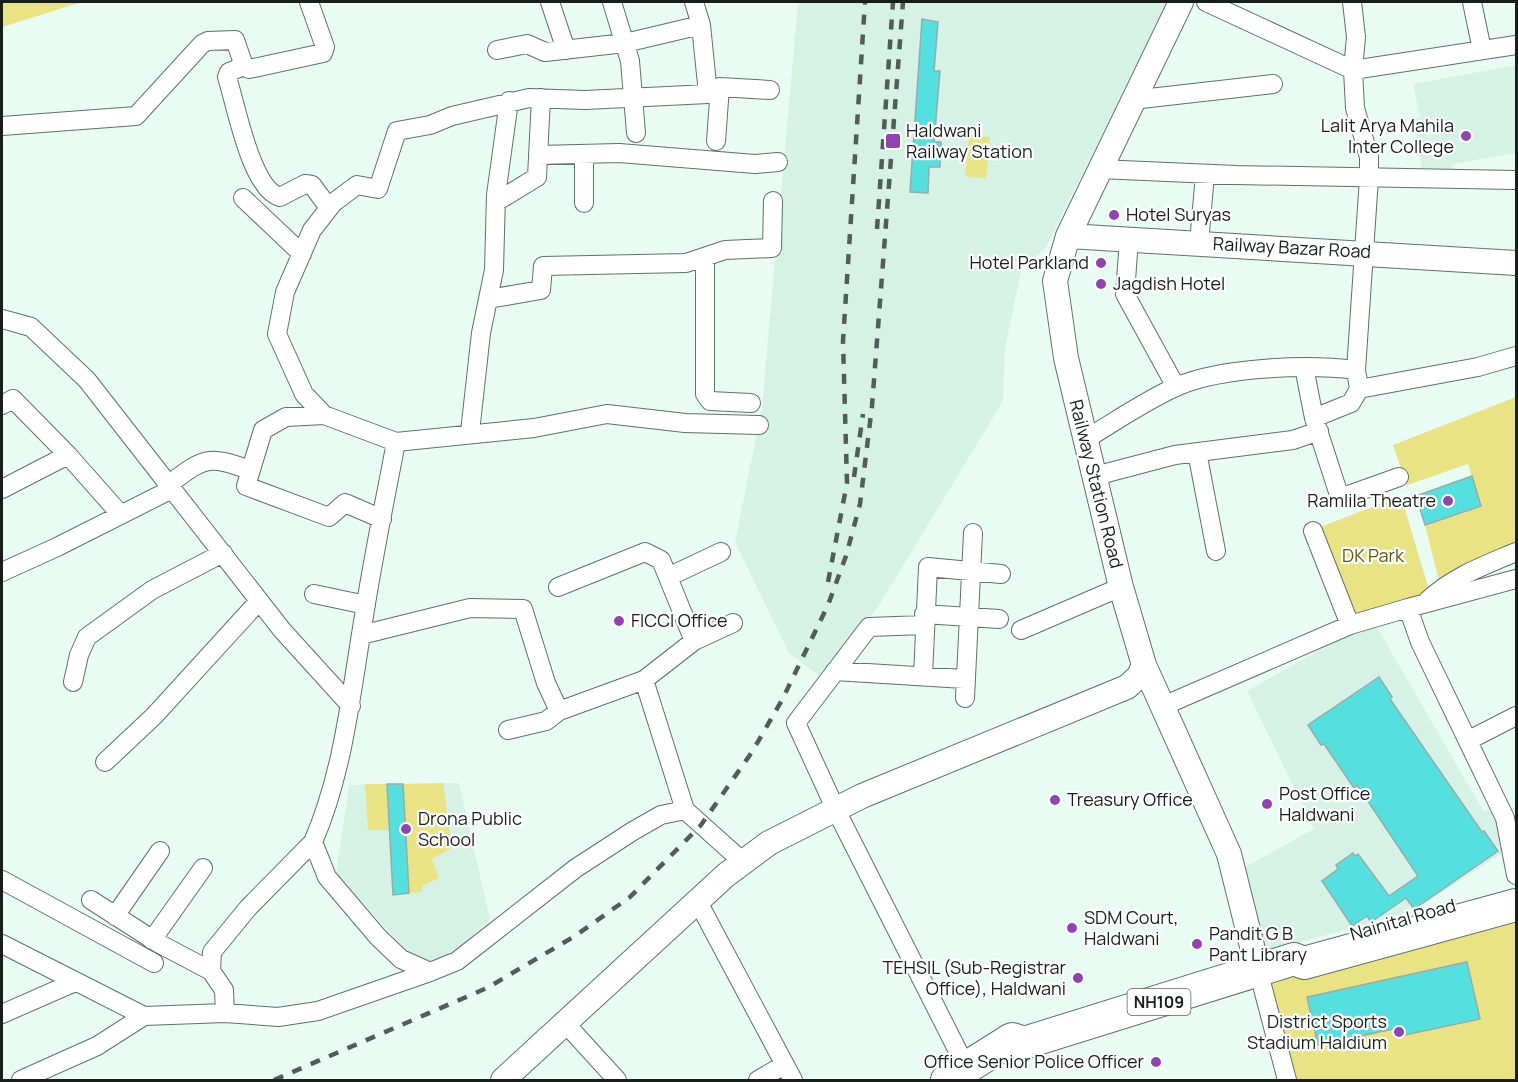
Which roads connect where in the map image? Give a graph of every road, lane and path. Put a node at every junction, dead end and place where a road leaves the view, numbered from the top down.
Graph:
1 (309, 2) edge
2 (550, 2) edge
3 (612, 2) edge
4 (1181, 2) edge
5 (1206, 2) edge
6 (1352, 2) edge
7 (1472, 2) edge
8 (700, 9) edge
9 (625, 44) junction
10 (1516, 45) edge
11 (497, 50) dead end
12 (566, 50) junction
13 (1482, 50) junction
14 (244, 66) junction
15 (1353, 70) junction
16 (1273, 84) dead end
17 (770, 90) dead end
18 (714, 91) junction
19 (542, 98) junction
20 (631, 98) junction
21 (1132, 100) junction
22 (509, 101) junction
23 (2, 126) edge
24 (636, 133) dead end
25 (716, 141) dead end
26 (584, 154) junction
27 (538, 155) junction
28 (778, 162) dead end
29 (1098, 169) junction
30 (1205, 174) junction
31 (1370, 178) junction
32 (1516, 180) edge
33 (243, 198) dead end
34 (773, 201) dead end
35 (496, 202) junction
36 (584, 203) dead end
37 (329, 208) junction
38 (1068, 236) junction
39 (1129, 239) junction
40 (1199, 243) junction
41 (1363, 252) junction
42 (302, 254) junction
43 (705, 256) junction
44 (1516, 263) edge
45 (488, 299) junction
46 (2, 319) edge
47 (1516, 356) edge
48 (1304, 367) junction
49 (1356, 370) junction
50 (1176, 387) junction
51 (1359, 389) junction
52 (751, 403) dead end
53 (2, 405) edge
54 (324, 415) junction
55 (759, 424) dead end
56 (1316, 424) junction
57 (470, 432) junction
58 (1086, 439) junction
59 (396, 442) junction
60 (1197, 452) junction
61 (68, 455) junction
62 (250, 470) junction
63 (1095, 476) junction
64 (1399, 477) dead end
65 (170, 487) junction
66 (2, 489) edge
67 (121, 515) junction
68 (382, 519) junction
69 (1313, 531) dead end
70 (973, 533) dead end
71 (1215, 551) dead end
72 (721, 552) dead end
73 (1516, 552) edge
74 (223, 553) junction
75 (2, 572) edge
76 (972, 572) junction
77 (1001, 574) dead end
78 (668, 577) junction
79 (1516, 579) edge
80 (558, 587) dead end
81 (1122, 587) junction
82 (314, 594) dead end
83 (258, 601) junction
84 (366, 605) junction
85 (1415, 606) junction
86 (968, 617) junction
87 (924, 620) junction
88 (999, 620) dead end
89 (733, 623) dead end
90 (1350, 625) junction
91 (1021, 630) dead end
92 (361, 635) junction
93 (694, 641) junction
94 (1144, 665) junction
95 (836, 671) junction
96 (922, 676) junction
97 (964, 679) junction
98 (644, 680) junction
99 (73, 682) dead end
100 (965, 698) dead end
101 (351, 706) junction
102 (1163, 706) junction
103 (559, 711) junction
104 (1516, 716) edge
105 (508, 730) dead end
106 (1469, 740) junction
107 (105, 762) dead end
108 (685, 810) junction
109 (836, 810) junction
110 (313, 842) junction
111 (160, 851) dead end
112 (742, 861) junction
113 (203, 868) dead end
114 (1516, 875) edge
115 (2, 880) edge
116 (1516, 886) edge
117 (91, 900) dead end
118 (698, 902) junction
119 (1516, 905) edge
120 (115, 916) junction
121 (152, 940) junction
122 (3, 946) edge
123 (1294, 959) junction
124 (154, 963) dead end
125 (1258, 970) junction
126 (211, 971) junction
127 (430, 972) junction
128 (75, 982) junction
129 (225, 1013) junction
130 (2, 1014) edge
131 (144, 1016) junction
132 (566, 1023) junction
133 (788, 1072) edge
134 (965, 1076) edge
135 (508, 1079) edge
136 (21, 1080) edge
137 (617, 1080) edge
138 (758, 1080) edge
139 (1287, 1080) edge

1 - 14 street
2 - 12 street
3 - 9 street
4 - 21 street, Railway Station Road
5 - 15 street
6 - 15 street
7 - 13 street
8 - 9 street
8 - 18 street
9 - 12 street
9 - 20 street
10 - 13 street
11 - 12 street
13 - 15 street
14 - 23 street
14 - 37 street
15 - 31 street
16 - 21 street
17 - 18 street
18 - 20 street
18 - 25 street
19 - 20 street
19 - 22 street
19 - 27 street
20 - 24 street
21 - 29 street, Railway Station Road
22 - 35 street
22 - 37 street
26 - 27 street
26 - 28 street
26 - 36 street
27 - 35 street
29 - 30 street
29 - 38 street, Railway Station Road
30 - 31 street
30 - 40 street
31 - 32 street
31 - 41 street
33 - 42 street
34 - 43 street
35 - 45 street
37 - 42 street
38 - 39 street, Railway Bazar Road
38 - 58 street, Railway Station Road
39 - 40 street, Railway Bazar Road
39 - 50 street
40 - 41 street, Railway Bazar Road
41 - 44 street, Railway Bazar Road
41 - 49 street
42 - 54 street
43 - 45 street
43 - 52 street
45 - 57 street
46 - 65 street
47 - 51 street
48 - 49 street
48 - 50 street
48 - 56 street
49 - 51 street
50 - 58 street
51 - 56 street
53 - 61 street
54 - 59 street
54 - 62 street
55 - 57 street
56 - 60 street
56 - 64 street
57 - 59 street
58 - 63 street, Railway Station Road
59 - 68 street
60 - 63 street
60 - 71 street
61 - 66 street
61 - 67 street
62 - 65 street
62 - 68 street
63 - 81 street, Railway Station Road
65 - 67 street
65 - 74 street
67 - 75 street
68 - 84 street
69 - 90 street
70 - 76 street
72 - 78 street
73 - 85 street
74 - 83 street
74 - 99 street
76 - 77 street
76 - 86 street
76 - 87 street
78 - 80 street
78 - 93 street
79 - 85 street
81 - 91 street
81 - 94 street, Railway Station Road
82 - 84 street
83 - 101 street
83 - 107 street
84 - 92 street
85 - 90 street
85 - 106 street
86 - 87 street
86 - 88 street
86 - 97 street
87 - 95 street
87 - 96 street
89 - 93 street
90 - 102 street
92 - 101 street
92 - 103 street
93 - 98 street
94 - 102 street, Railway Station Road
94 - 109 street
95 - 96 street
95 - 109 street
96 - 97 street
97 - 100 street
98 - 103 street
98 - 108 street
101 - 110 street
102 - 125 street, Railway Station Road
103 - 105 street
104 - 106 street
106 - 114 street
108 - 112 street
108 - 127 street
109 - 112 street
109 - 134 street
110 - 126 street
110 - 127 street
111 - 120 street
112 - 118 street
113 - 121 street
115 - 124 street
116 - 123 highway, Nainital Road / NH109
117 - 120 street
118 - 132 street
118 - 133 street
119 - 123 highway, Nainital Road / NH109
120 - 121 street
121 - 126 street
122 - 128 street
123 - 125 highway, Nainital Road / NH109
125 - 134 highway, Nainital Road / NH109
125 - 139 street
126 - 129 street
127 - 129 street
128 - 130 street
128 - 131 street
129 - 131 street
131 - 136 street
132 - 135 street
132 - 137 street
133 - 138 street

